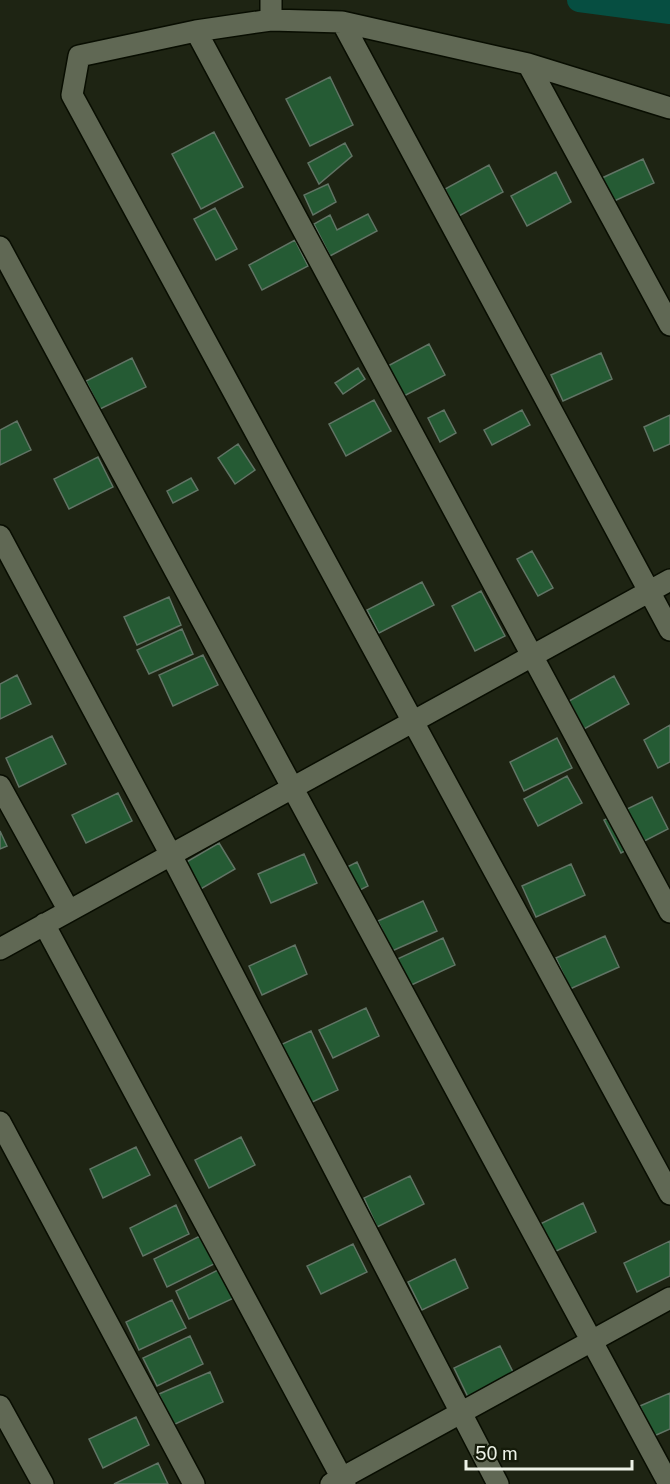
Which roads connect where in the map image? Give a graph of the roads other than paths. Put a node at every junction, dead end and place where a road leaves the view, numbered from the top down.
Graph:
1 (271, 10) edge
2 (342, 22) junction
3 (196, 31) junction
4 (528, 64) junction
5 (670, 108) edge
6 (0, 247) edge
7 (670, 325) edge
8 (0, 536) edge
9 (670, 580) edge
10 (649, 591) junction
11 (670, 630) edge
12 (532, 656) junction
13 (413, 721) junction
14 (0, 786) edge
15 (292, 788) junction
16 (171, 855) junction
17 (69, 911) junction
18 (670, 912) edge
19 (44, 924) junction
20 (0, 949) edge
21 (0, 1122) edge
22 (670, 1194) edge
23 (670, 1298) edge
24 (591, 1341) junction
25 (0, 1406) edge
26 (461, 1413) junction
27 (339, 1482) edge
28 (42, 1484) edge
29 (194, 1484) edge
30 (498, 1484) edge
31 (669, 1484) edge

1 - 2 street
1 - 3 street
2 - 4 street
2 - 10 street
3 - 12 street
3 - 13 street
4 - 5 street
4 - 7 street
6 - 15 street
8 - 16 street
9 - 10 street
10 - 11 street
10 - 12 street
12 - 13 street
12 - 18 street
13 - 15 street
13 - 22 street
14 - 17 street
15 - 16 street
15 - 24 street
16 - 17 street
16 - 26 street
17 - 19 street
19 - 20 street
19 - 27 street
21 - 29 street
23 - 24 street
24 - 26 street
24 - 31 street
25 - 28 street
26 - 27 street
26 - 30 street

